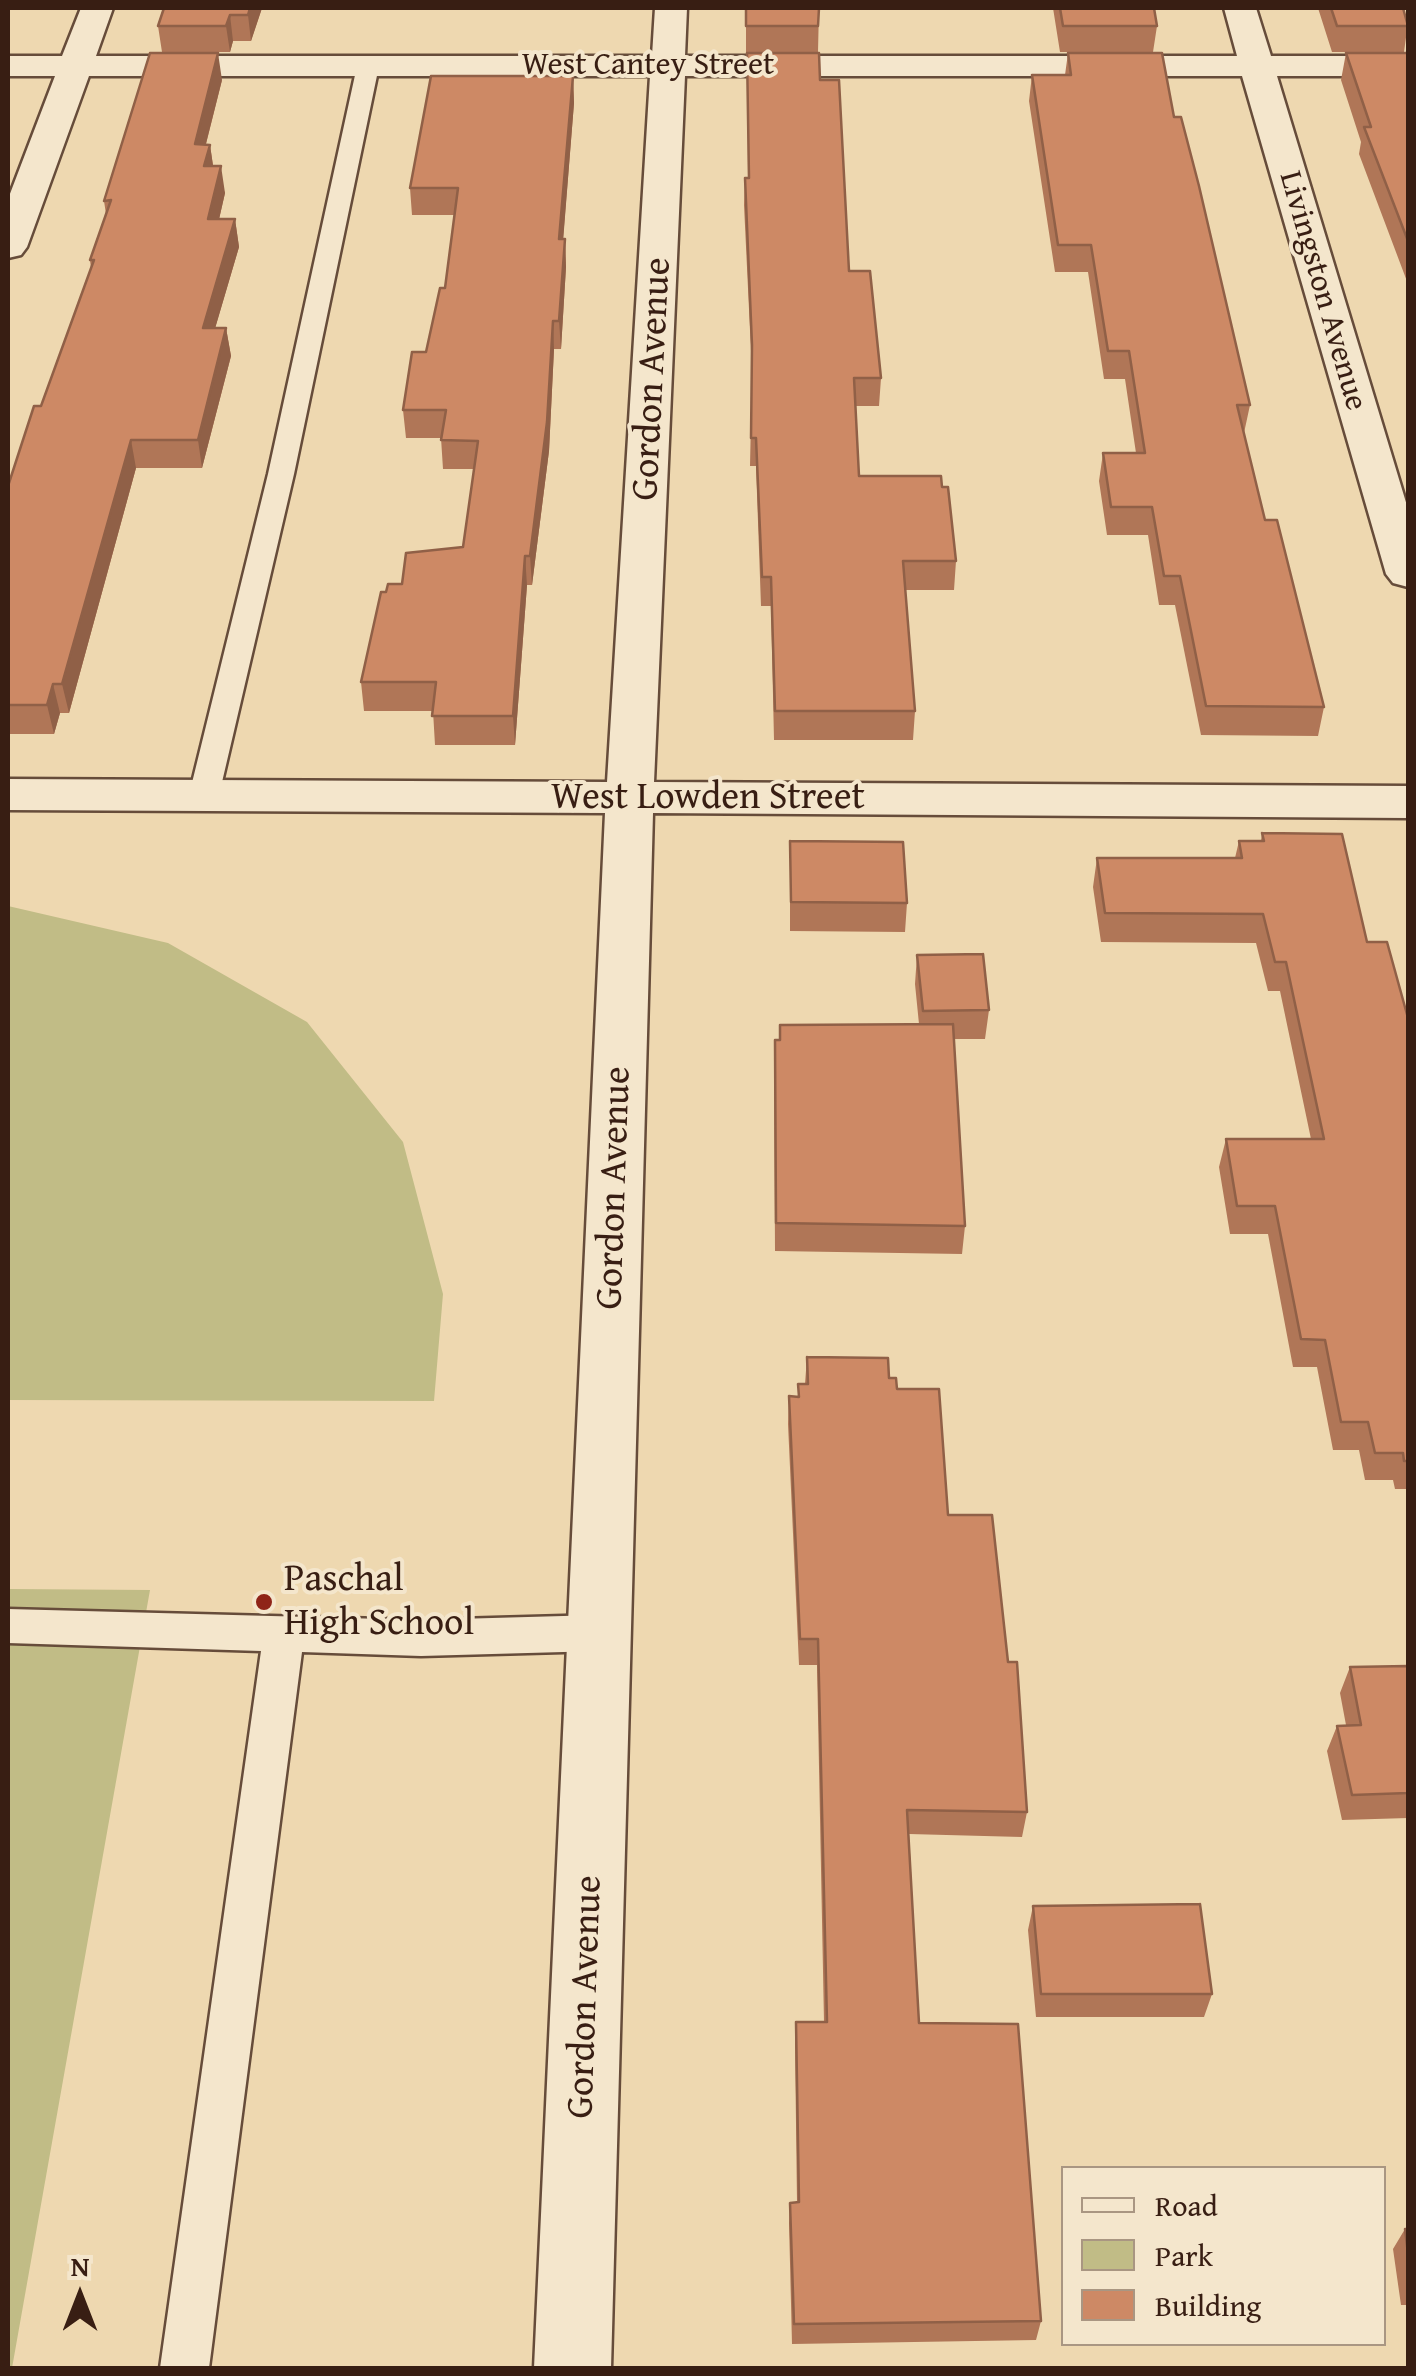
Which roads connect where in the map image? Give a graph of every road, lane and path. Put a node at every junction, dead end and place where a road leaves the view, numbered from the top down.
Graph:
1 (97, 8) edge
2 (671, 8) edge
3 (1240, 8) edge
4 (8, 66) edge
5 (76, 66) junction
6 (368, 66) junction
7 (670, 66) junction
8 (1257, 66) junction
9 (1408, 66) edge
10 (8, 247) edge
11 (1408, 574) edge
12 (8, 794) edge
13 (204, 795) junction
14 (630, 798) junction
15 (1408, 802) edge
16 (8, 1626) edge
17 (599, 1633) junction
18 (284, 1634) junction
19 (185, 2368) edge
20 (573, 2368) edge

1 - 5 street
2 - 7 street, Gordon Avenue
3 - 8 street, Livingston Avenue
4 - 5 street, West Cantey Street
5 - 6 street, West Cantey Street
5 - 10 street
6 - 7 street, West Cantey Street
6 - 13 lane
7 - 8 street, West Cantey Street
7 - 14 street, Gordon Avenue
8 - 9 street, West Cantey Street
8 - 11 street, Livingston Avenue
12 - 13 street, West Lowden Street
13 - 14 street, West Lowden Street
14 - 15 street, West Lowden Street
14 - 17 street, Gordon Avenue
16 - 18 lane
17 - 18 lane
17 - 20 street, Gordon Avenue
18 - 19 lane

